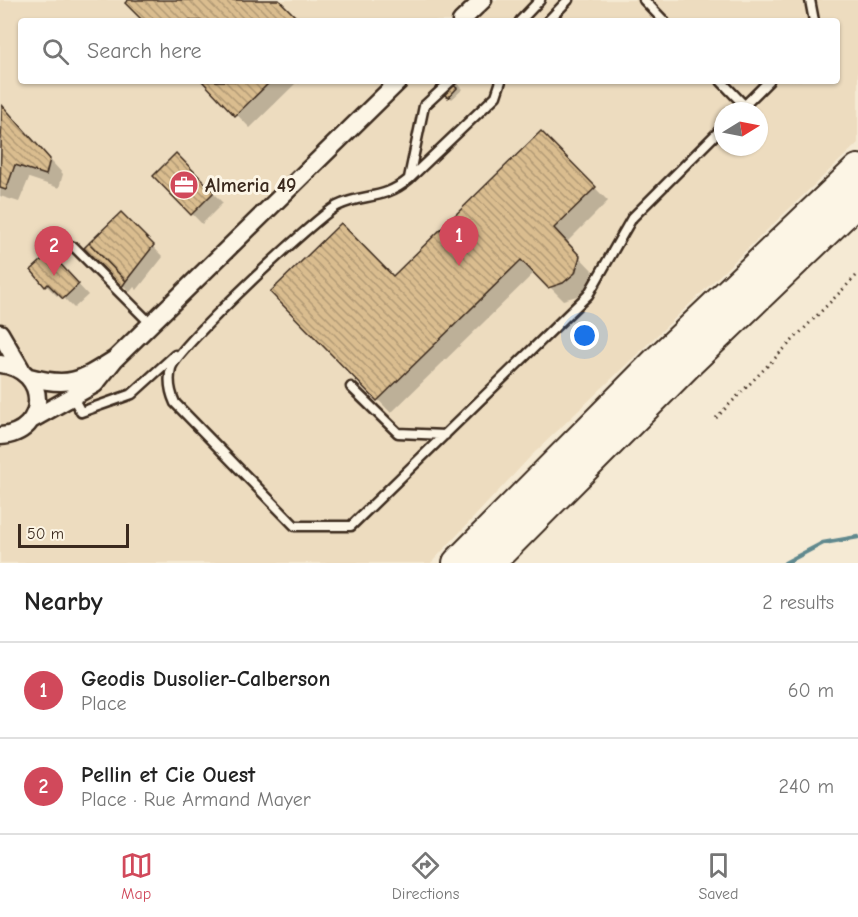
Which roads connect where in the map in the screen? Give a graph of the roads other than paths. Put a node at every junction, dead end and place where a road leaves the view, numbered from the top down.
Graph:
1 (483, 0) edge
2 (540, 0) edge
3 (568, 0) edge
4 (644, 0) edge
5 (810, 0) edge
6 (464, 18) edge
7 (523, 18) edge
8 (551, 18) edge
9 (661, 18) edge
10 (813, 18) edge
11 (396, 84) edge
12 (448, 84) edge
13 (500, 84) edge
14 (723, 84) edge
15 (766, 84) edge
16 (737, 102) edge
17 (748, 102) edge
18 (714, 136) edge
19 (858, 170) edge
20 (409, 179) junction
21 (858, 200) edge
22 (74, 246) dead end
23 (151, 324) junction
24 (0, 333) edge
25 (180, 351) junction
26 (115, 359) junction
27 (0, 364) edge
28 (25, 373) junction
29 (351, 387) dead end
30 (72, 396) junction
31 (32, 420) junction
32 (7, 435) edge
33 (445, 435) junction
34 (0, 449) edge
35 (458, 563) edge
36 (489, 563) edge

1 - 6 street
2 - 7 lane
3 - 8 lane
4 - 9 lane
5 - 10 lane
11 - 23 street
12 - 20 lane
13 - 20 lane
14 - 16 lane
15 - 17 lane
18 - 33 lane
19 - 35 highway
20 - 25 lane
21 - 36 highway
22 - 23 lane
23 - 26 street
24 - 28 street
25 - 30 lane
25 - 33 lane
26 - 28 street
26 - 30 street
27 - 28 street
28 - 31 street
29 - 33 lane
30 - 31 street
31 - 32 street
32 - 34 street

